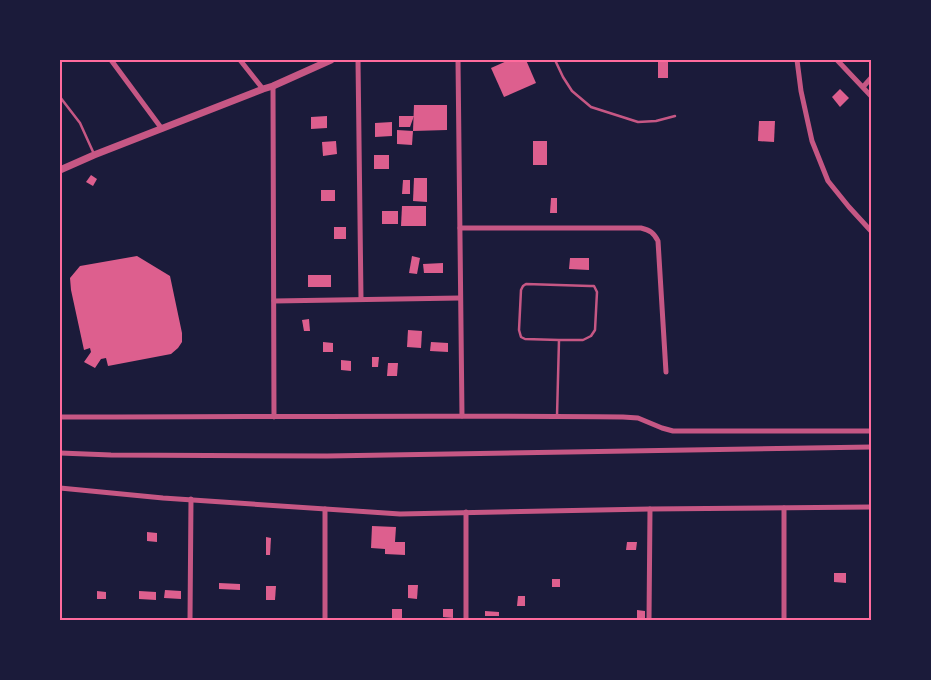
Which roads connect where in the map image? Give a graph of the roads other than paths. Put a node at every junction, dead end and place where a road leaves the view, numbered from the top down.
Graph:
1 (111, 60) edge
2 (240, 60) edge
3 (332, 60) edge
4 (358, 60) edge
5 (458, 60) edge
6 (554, 60) edge
7 (797, 60) edge
8 (837, 60) edge
9 (871, 78) edge
10 (273, 86) junction
11 (863, 87) junction
12 (263, 89) junction
13 (871, 96) edge
14 (60, 97) edge
15 (675, 116) dead end
16 (162, 129) junction
17 (94, 156) junction
18 (60, 170) edge
19 (460, 228) junction
20 (871, 231) edge
21 (460, 298) junction
22 (361, 299) junction
23 (274, 301) junction
24 (559, 340) junction
25 (666, 372) dead end
26 (462, 416) junction
27 (557, 416) junction
28 (60, 417) edge
29 (274, 418) junction
30 (871, 431) edge
31 (871, 447) edge
32 (60, 453) edge
33 (60, 488) edge
34 (191, 499) junction
35 (871, 507) edge
36 (784, 508) junction
37 (325, 509) junction
38 (650, 509) junction
39 (466, 512) junction
40 (190, 620) edge
41 (325, 620) edge
42 (466, 620) edge
43 (649, 620) edge
44 (784, 620) edge

1 - 16 street
2 - 12 street
3 - 10 street
4 - 22 street
5 - 19 street
6 - 15 lane
7 - 20 street
8 - 11 street
9 - 11 street
10 - 12 street
10 - 23 street
11 - 13 street
12 - 16 street
14 - 17 lane
16 - 17 street
17 - 18 street
19 - 21 street
19 - 25 street
21 - 22 street
21 - 26 street
22 - 23 street
23 - 29 street
24 - 24 lane
24 - 27 lane
26 - 27 street
26 - 29 street
27 - 30 street
28 - 29 street
31 - 32 street
33 - 34 street
34 - 37 street
34 - 40 street
35 - 36 street
36 - 38 street
36 - 44 street
37 - 39 street
37 - 41 street
38 - 39 street
38 - 43 street
39 - 42 street

